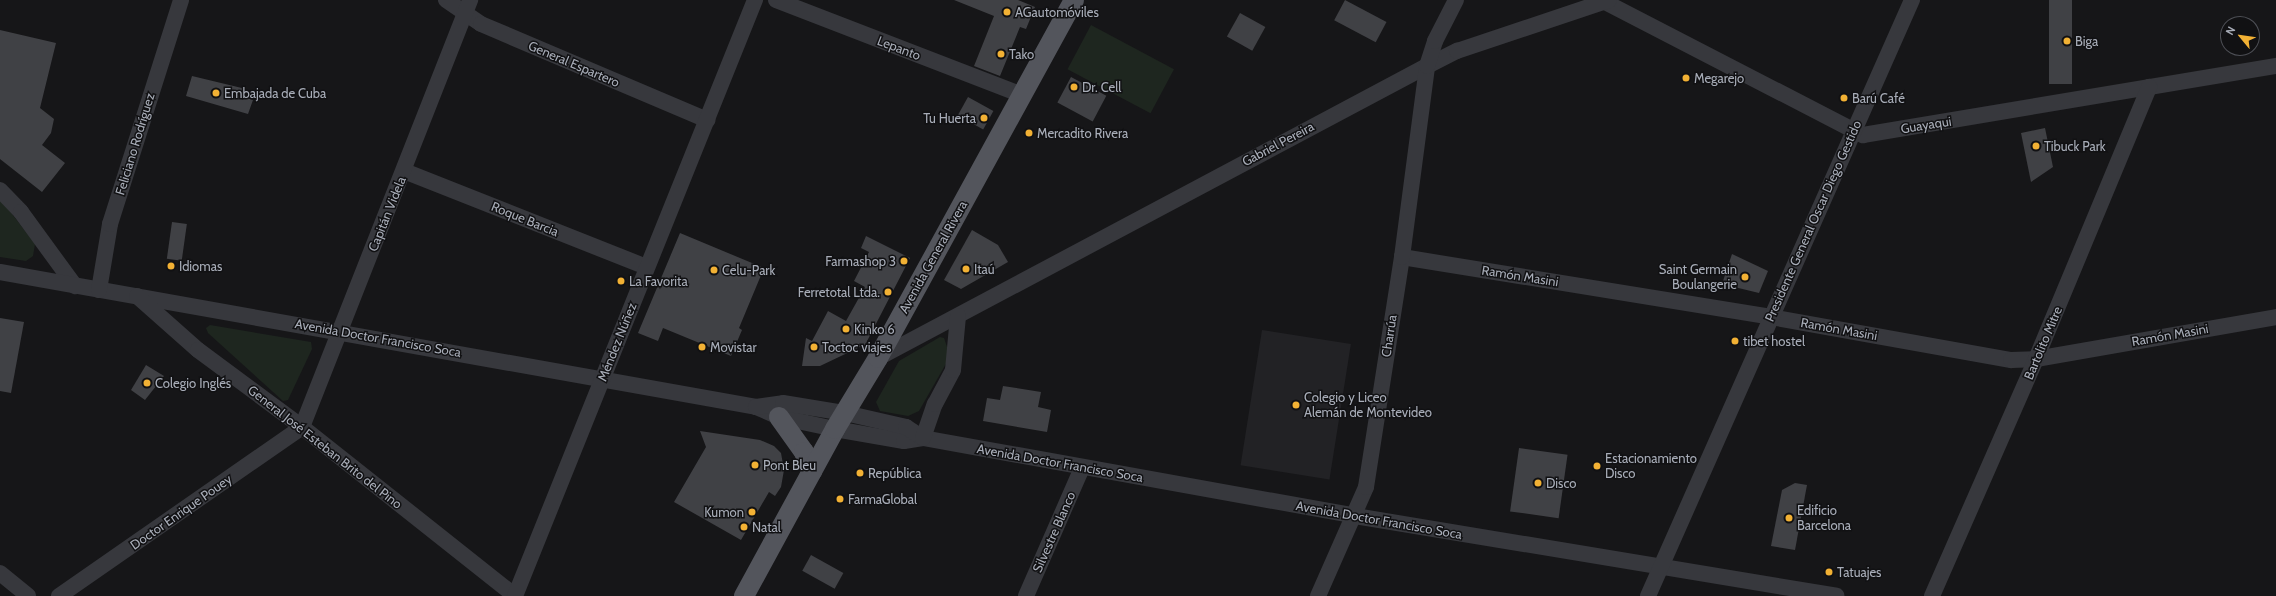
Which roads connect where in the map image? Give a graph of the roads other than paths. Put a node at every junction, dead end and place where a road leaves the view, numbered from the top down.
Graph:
1 (180, 0) edge
2 (446, 0) edge
3 (755, 0) edge
4 (776, 0) edge
5 (1074, 0) edge
6 (1456, 0) edge
7 (1912, 0) edge
8 (1605, 1) edge
9 (468, 6) edge
10 (1427, 66) junction
11 (2276, 66) edge
12 (2150, 87) junction
13 (1022, 95) junction
14 (707, 120) junction
15 (1853, 130) junction
16 (404, 171) junction
17 (0, 190) edge
18 (1402, 257) junction
19 (647, 267) junction
20 (0, 272) edge
21 (75, 286) junction
22 (99, 290) junction
23 (137, 296) junction
24 (958, 316) junction
25 (1771, 317) junction
26 (2276, 317) edge
27 (341, 331) junction
28 (878, 358) junction
29 (2036, 359) junction
30 (602, 379) junction
31 (756, 407) junction
32 (780, 417) junction
33 (840, 421) junction
34 (302, 427) junction
35 (923, 438) junction
36 (1082, 468) junction
37 (812, 471) junction
38 (1355, 516) junction
39 (1661, 566) junction
40 (0, 573) edge
41 (28, 596) edge
42 (59, 596) edge
43 (515, 596) edge
44 (744, 596) edge
45 (1026, 596) edge
46 (1318, 596) edge
47 (1648, 596) edge
48 (1836, 596) edge
49 (1932, 596) edge

1 - 22 street, Feliciano Rodríguez
2 - 9 street, General Espartero
3 - 14 street, Méndez Núñez
4 - 13 street, Lepanto
5 - 13 main road, Avenida General Rivera
6 - 10 street, Charrúa
7 - 15 street, Presidente General Oscar Diego Gestido
8 - 10 street, Gabriel Pereira
8 - 15 street, Guayaqui
9 - 14 street, General Espartero
9 - 16 street, Capitán Videla
10 - 18 street, Charrúa
10 - 24 street, Gabriel Pereira
11 - 12 street, Guayaqui
12 - 15 street, Guayaqui
12 - 29 street, Bartolito Mitre
13 - 28 main road, Avenida General Rivera
14 - 19 street, Méndez Núñez
15 - 25 street, Presidente General Oscar Diego Gestido
16 - 19 street, Roque Barcia
16 - 27 street, Capitán Videla
17 - 21 street
18 - 25 street, Ramón Masini
18 - 38 street, Charrúa
19 - 30 street, Méndez Núñez
20 - 21 street, Avenida Doctor Francisco Soca
21 - 22 street, Avenida Doctor Francisco Soca
22 - 23 street, Avenida Doctor Francisco Soca
23 - 27 street, Avenida Doctor Francisco Soca
23 - 34 street, General José Esteban Brito del Pino
24 - 28 street, Gabriel Pereira
24 - 35 street
25 - 29 street, Ramón Masini
25 - 39 street, Presidente General Oscar Diego Gestido
26 - 29 street, Ramón Masini
27 - 30 street, Avenida Doctor Francisco Soca
27 - 34 street, Capitán Videla
28 - 33 main road, Avenida General Rivera
29 - 49 street, Bartolito Mitre
30 - 31 street, Avenida Doctor Francisco Soca
30 - 43 street, Méndez Núñez
31 - 32 street, Avenida Doctor Francisco Soca
31 - 33 street, Avenida Doctor Francisco Soca
32 - 33 street, Avenida Doctor Francisco Soca
32 - 37 main road
33 - 35 street, Avenida Doctor Francisco Soca
33 - 37 main road, Avenida General Rivera
34 - 42 street, Doctor Enrique Pouey
34 - 43 street, General José Esteban Brito del Pino
35 - 36 street, Avenida Doctor Francisco Soca
36 - 38 street, Avenida Doctor Francisco Soca
36 - 45 street, Silvestre Blanco
37 - 44 main road, Avenida General Rivera
38 - 39 street, Avenida Doctor Francisco Soca
38 - 46 street, Charrúa
39 - 47 street, Presidente General Oscar Diego Gestido
39 - 48 street, Avenida Doctor Francisco Soca
40 - 41 street

